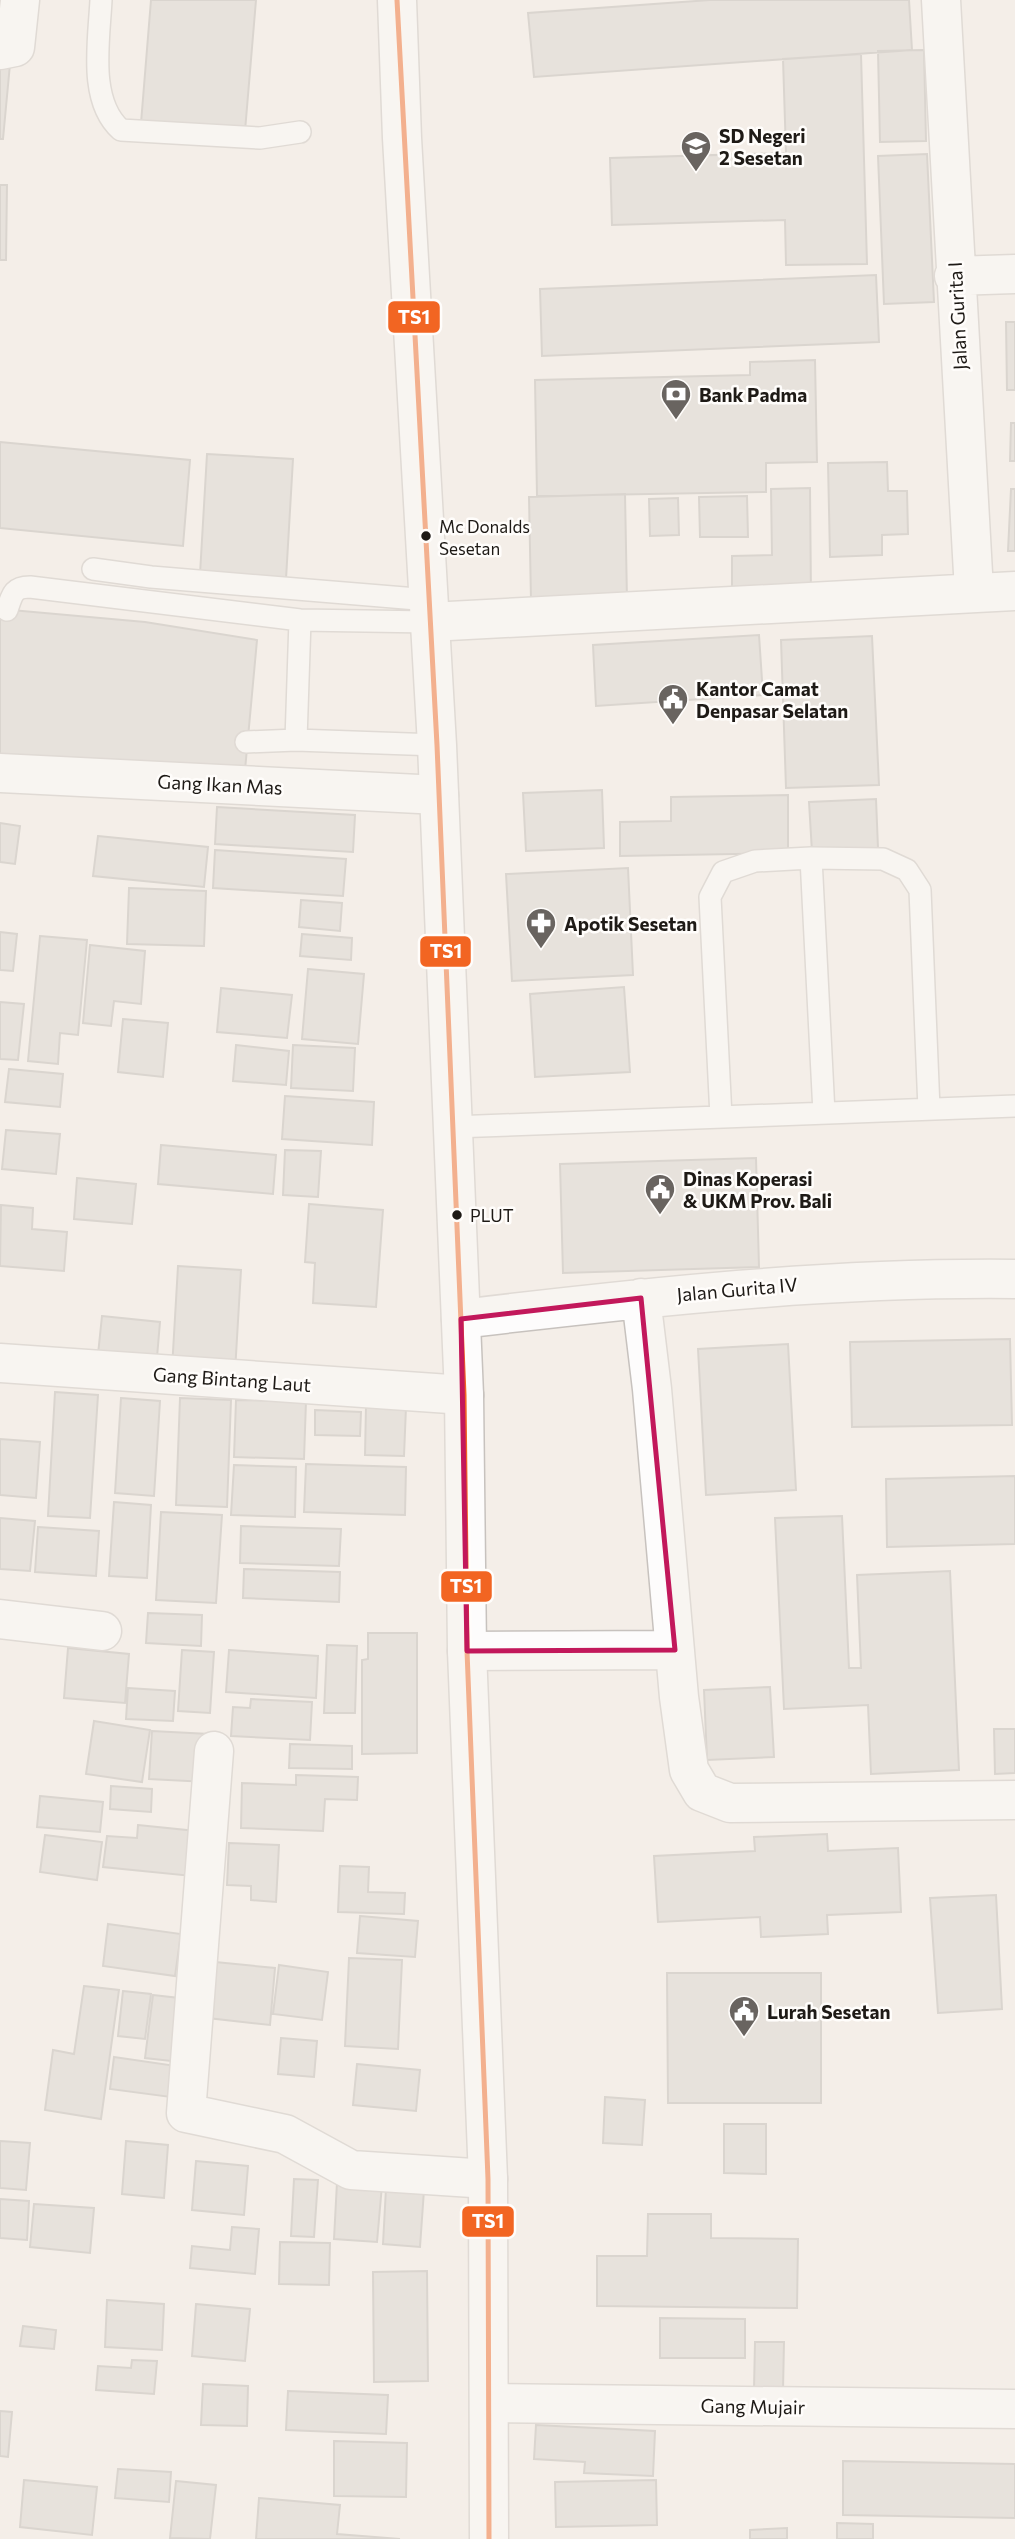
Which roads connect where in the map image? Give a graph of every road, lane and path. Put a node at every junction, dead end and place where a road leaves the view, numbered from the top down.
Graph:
1 (20, 0) edge
2 (101, 0) edge
3 (397, 0) edge
4 (941, 0) edge
5 (0, 50) edge
6 (300, 132) dead end
7 (1015, 274) edge
8 (954, 276) junction
9 (93, 569) dead end
10 (974, 591) junction
11 (1015, 591) edge
12 (6, 610) dead end
13 (430, 611) junction
14 (300, 620) junction
15 (296, 740) junction
16 (246, 742) dead end
17 (437, 745) junction
18 (0, 773) edge
19 (439, 795) junction
20 (811, 858) junction
21 (1015, 1106) edge
22 (929, 1109) junction
23 (824, 1113) junction
24 (722, 1117) junction
25 (453, 1127) junction
26 (1015, 1279) edge
27 (641, 1298) junction
28 (461, 1319) junction
29 (0, 1363) edge
30 (464, 1395) junction
31 (0, 1619) edge
32 (102, 1631) dead end
33 (675, 1650) junction
34 (467, 1651) junction
35 (214, 1751) dead end
36 (1015, 1800) edge
37 (488, 2179) junction
38 (490, 2403) junction
39 (1015, 2409) edge
40 (489, 2539) edge

1 - 5 street
2 - 6 lane
3 - 13 street
4 - 8 street, Jalan Gurita I
7 - 8 street
8 - 10 street, Jalan Gurita I
9 - 13 lane
10 - 11 street
10 - 13 street
12 - 14 lane
13 - 14 lane
13 - 17 street
14 - 15 lane
15 - 16 lane
15 - 17 lane
17 - 19 street
18 - 19 street, Gang Ikan Mas
19 - 25 street
20 - 22 lane
20 - 23 lane
20 - 24 lane
21 - 22 lane
22 - 23 lane
23 - 24 lane
24 - 25 lane
25 - 28 street
26 - 27 street, Jalan Gurita IV
27 - 28 street, Jalan Gurita IV
27 - 33 street
28 - 30 street
29 - 30 street, Gang Bintang Laut
30 - 34 street
31 - 32 street
33 - 34 street
33 - 36 street
34 - 37 street
35 - 37 street
37 - 38 street
38 - 39 street, Gang Mujair
38 - 40 street

